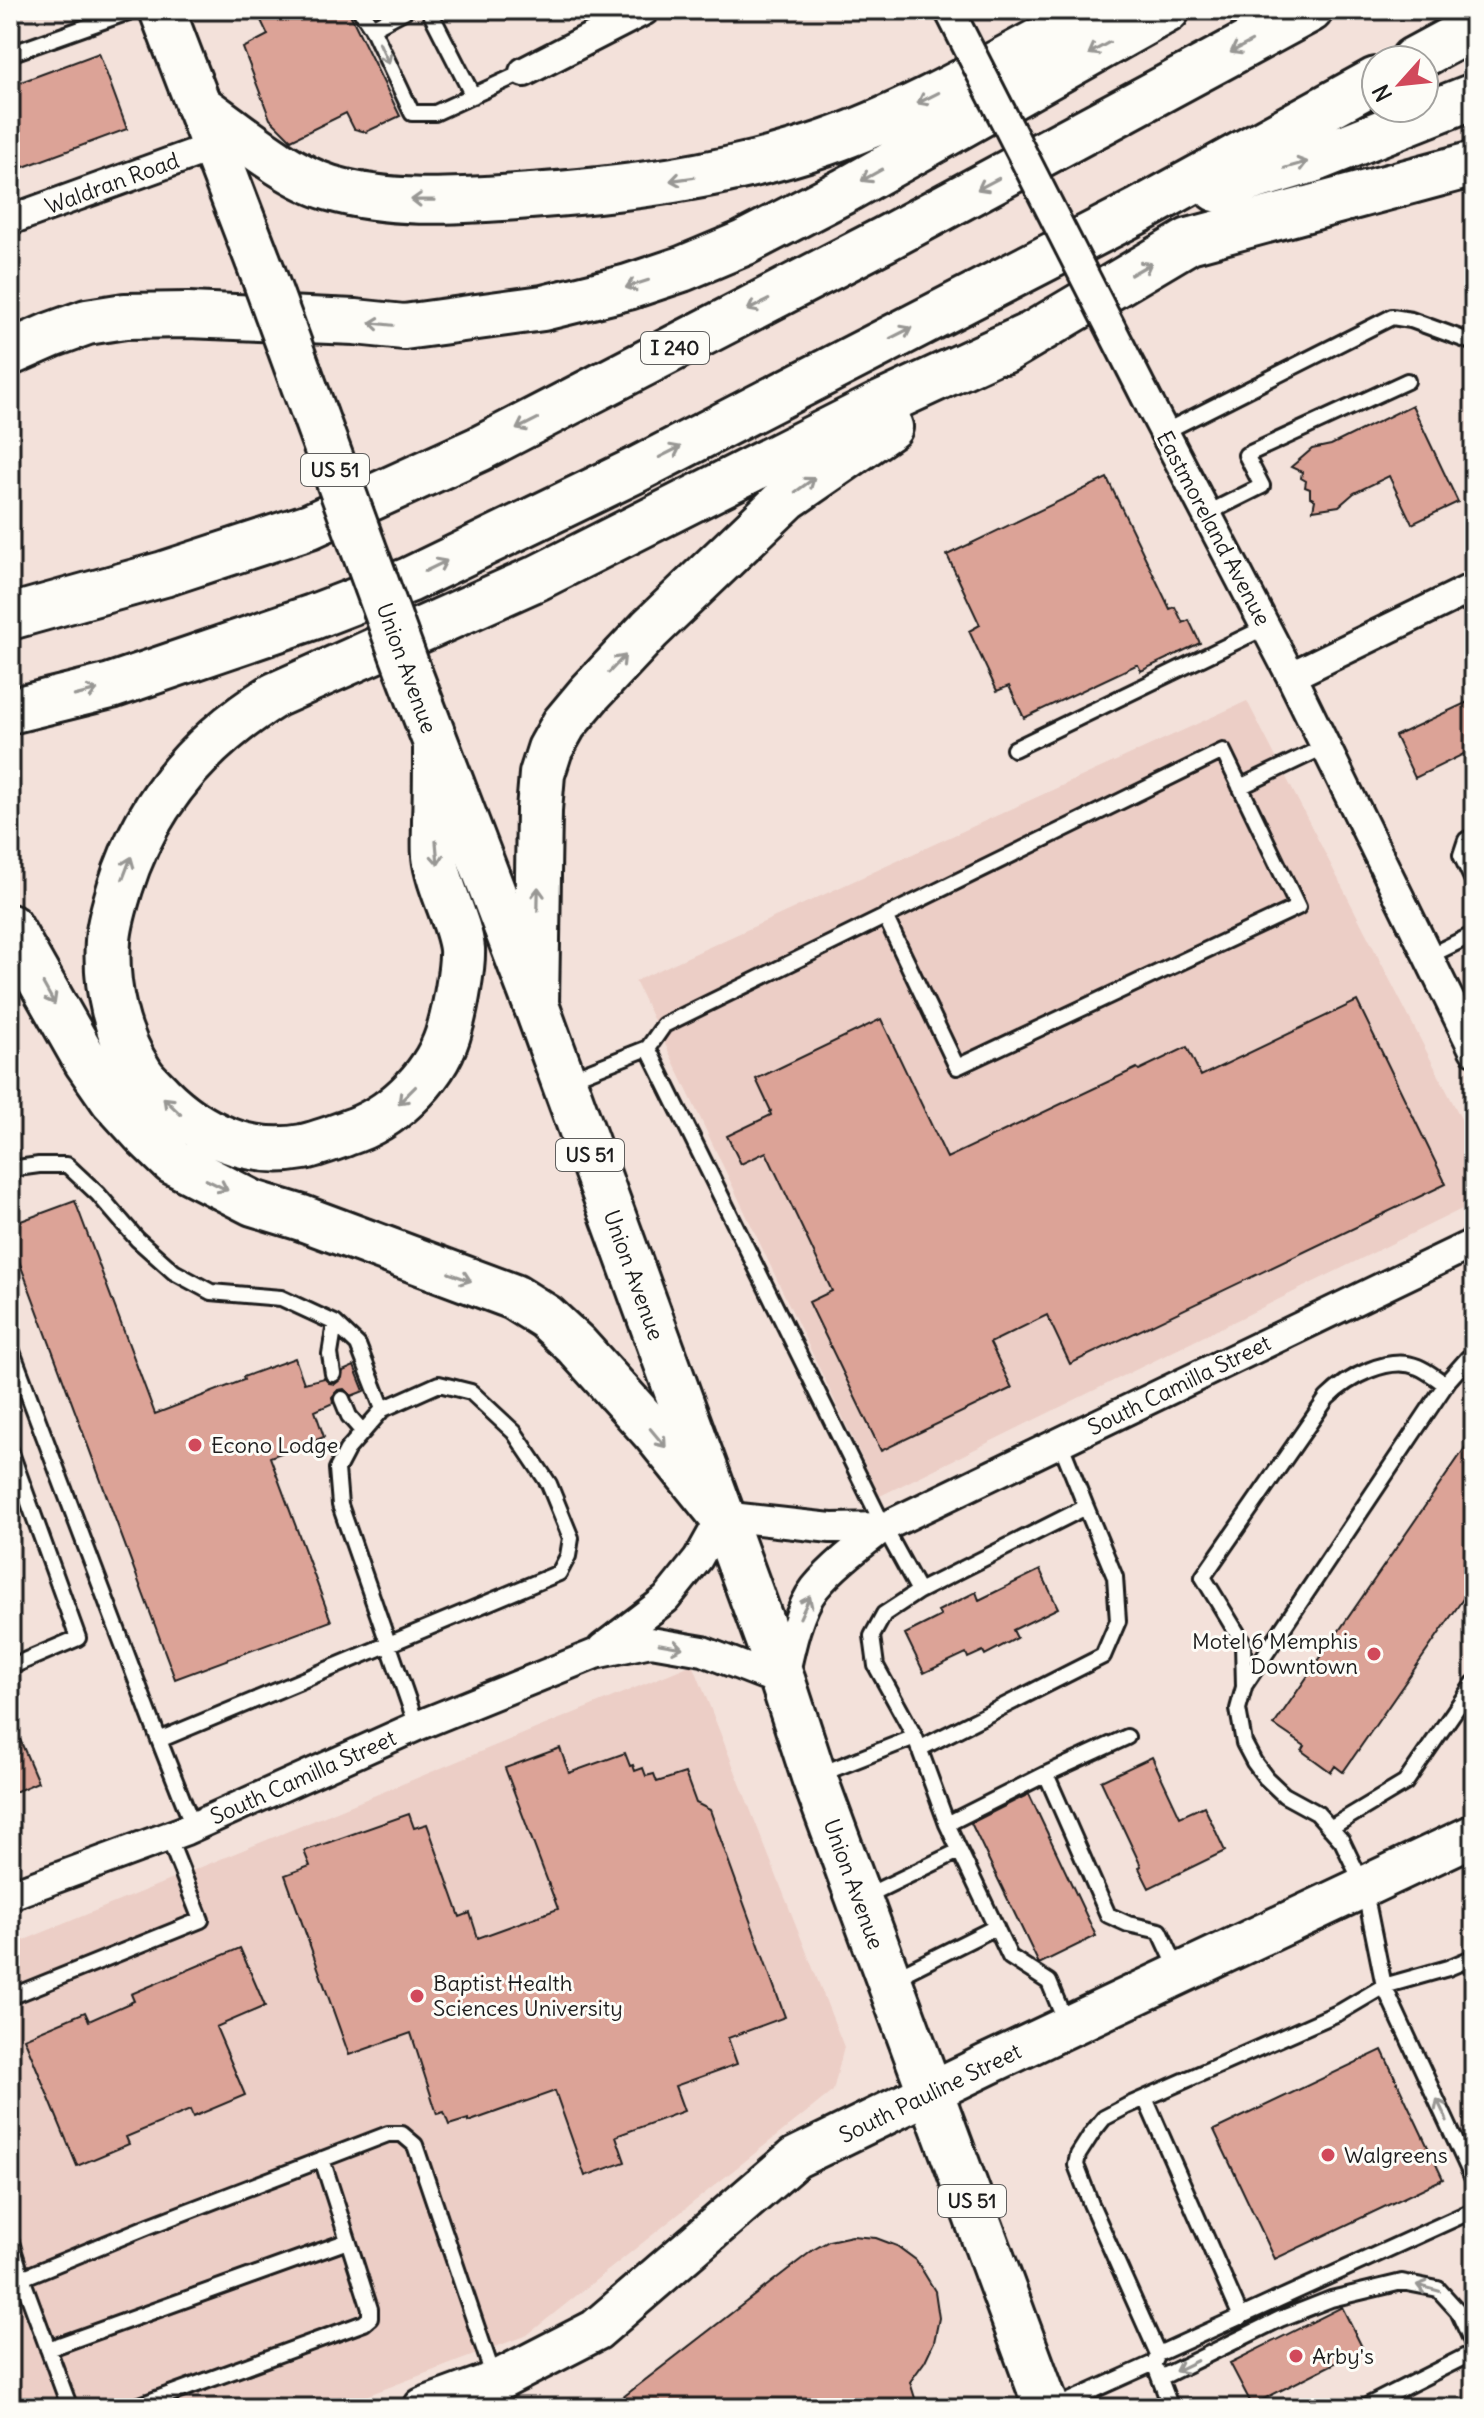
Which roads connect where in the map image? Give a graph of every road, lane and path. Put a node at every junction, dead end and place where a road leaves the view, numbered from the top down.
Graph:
1 (134, 10) edge
2 (162, 10) edge
3 (360, 10) edge
4 (406, 10) edge
5 (429, 10) edge
6 (645, 10) edge
7 (949, 10) edge
8 (1097, 10) edge
9 (1167, 10) edge
10 (1310, 10) edge
11 (1474, 27) edge
12 (372, 28) junction
13 (1440, 45) edge
14 (10, 54) edge
15 (524, 72) joint
16 (1360, 89) edge
17 (473, 96) junction
18 (1474, 96) edge
19 (198, 105) junction
20 (215, 146) junction
21 (1474, 164) edge
22 (1140, 210) junction
23 (10, 220) edge
24 (1028, 336) junction
25 (1474, 343) edge
26 (10, 353) edge
27 (1407, 381) dead end
28 (1164, 432) junction
29 (1206, 514) junction
30 (1474, 587) edge
31 (10, 617) edge
32 (1266, 627) junction
33 (1291, 676) junction
34 (10, 711) edge
35 (1326, 746) junction
36 (436, 748) junction
37 (1014, 749) dead end
38 (1240, 787) junction
39 (1474, 836) edge
40 (1474, 883) edge
41 (885, 916) junction
42 (10, 927) edge
43 (1474, 934) edge
44 (1429, 956) junction
45 (536, 1005) junction
46 (648, 1048) junction
47 (1474, 1050) edge
48 (563, 1082) junction
49 (10, 1169) edge
50 (1474, 1243) edge
51 (335, 1323) junction
52 (10, 1346) edge
53 (1474, 1355) edge
54 (333, 1374) dead end
55 (1448, 1381) junction
56 (342, 1399) dead end
57 (383, 1409) junction
58 (363, 1432) junction
59 (1060, 1442) junction
60 (10, 1450) edge
61 (1086, 1507) junction
62 (722, 1516) junction
63 (884, 1527) junction
64 (919, 1591) junction
65 (387, 1645) junction
66 (595, 1654) junction
67 (10, 1667) edge
68 (783, 1682) junction
69 (1474, 1683) edge
70 (1244, 1687) junction
71 (417, 1726) junction
72 (1127, 1737) dead end
73 (159, 1740) junction
74 (917, 1743) junction
75 (1046, 1774) junction
76 (814, 1777) junction
77 (947, 1824) junction
78 (1330, 1828) junction
79 (181, 1831) junction
80 (1474, 1835) edge
81 (959, 1851) junction
82 (1364, 1887) junction
83 (10, 1895) edge
84 (860, 1899) junction
85 (996, 1927) junction
86 (1474, 1957) edge
87 (1180, 1974) junction
88 (890, 1980) junction
89 (1384, 1986) junction
90 (10, 1997) edge
91 (1068, 2027) junction
92 (932, 2092) junction
93 (1145, 2098) junction
94 (322, 2159) junction
95 (1474, 2181) edge
96 (1474, 2210) edge
97 (10, 2239) edge
98 (348, 2241) junction
99 (22, 2278) junction
100 (1241, 2317) junction
101 (48, 2349) junction
102 (1474, 2349) edge
103 (1156, 2358) junction
104 (1160, 2378) junction
105 (500, 2395) edge
106 (70, 2408) edge
107 (132, 2408) edge
108 (424, 2408) edge
109 (1047, 2408) edge
110 (1054, 2408) edge
111 (1171, 2408) edge
112 (1363, 2408) edge

1 - 14 lane
2 - 19 main road, Union Avenue / US 51
3 - 12 lane
4 - 12 lane
5 - 17 lane
6 - 15 street
7 - 28 street, Eastmoreland Avenue, bridge
8 -> 19 main road
9 -> 26 main road
10 -> 31 main road, I 240
11 - 13 main road
12 -> 17 lane
15 - 17 lane
16 - 22 main road
22 -> 18 main road
19 - 20 main road, Union Avenue / US 51
20 - 23 street, Waldran Road
20 - 36 main road, Union Avenue / US 51, bridge
24 -> 21 main road
34 -> 22 main road
36 -> 24 main road
45 -> 24 main road
25 - 28 lane
27 - 29 lane
28 - 29 street, Eastmoreland Avenue
29 - 32 street, Eastmoreland Avenue
30 - 33 street
32 - 33 street, Eastmoreland Avenue
32 - 37 lane
33 - 35 street, Eastmoreland Avenue
35 - 38 lane
35 - 44 street, Eastmoreland Avenue
36 - 45 main road, Union Avenue / US 51
38 - 41 lane
38 - 41 lane
39 - 40 lane
41 - 46 lane
42 -> 62 main road
43 - 44 lane
44 - 47 street, Eastmoreland Avenue
45 - 48 main road, Union Avenue / US 51
46 - 48 lane
46 - 63 lane
48 - 62 main road, Union Avenue / US 51
49 - 51 lane
50 - 59 street, South Camilla Street
51 - 54 lane
51 - 57 lane
52 - 73 lane
53 - 55 lane
55 - 70 lane
55 - 70 lane
56 - 58 lane
57 - 58 lane
57 - 65 lane
58 - 65 lane
59 - 61 lane
59 - 63 street, South Camilla Street
60 - 67 lane
61 - 64 lane
61 - 74 lane
62 - 63 street, South Camilla Street
62 - 66 street, South Camilla Street
62 - 68 main road, Union Avenue / US 51
63 - 64 lane
68 -> 63 street, South Camilla Street
64 - 74 lane
65 - 71 lane
65 - 73 lane
66 -> 68 street, South Camilla Street
66 - 71 street, South Camilla Street
68 - 76 main road, Union Avenue / US 51
69 - 78 lane
70 - 78 lane
71 - 79 street, South Camilla Street
72 - 75 lane
73 - 79 lane
74 - 76 lane
74 - 77 lane
75 - 77 lane
75 - 87 lane
76 - 84 main road, Union Avenue / US 51
77 - 81 lane
78 - 82 lane
79 - 83 street, South Camilla Street
79 - 90 lane
80 - 82 main road, South Pauline Street
81 - 84 lane
81 - 85 lane
82 - 87 main road, South Pauline Street
82 - 89 lane
84 - 88 main road, Union Avenue / US 51
85 - 88 lane
85 - 91 lane
86 - 89 lane
87 - 91 main road, South Pauline Street
88 - 92 main road, Union Avenue / US 51
89 - 93 lane
95 -> 89 lane
91 - 92 main road, South Pauline Street
92 - 105 main road, South Pauline Street
92 - 109 main road, Union Avenue / US 51
93 - 100 lane
93 - 103 lane
94 - 98 lane
94 - 99 lane
94 - 105 lane
96 - 100 lane
97 - 99 lane
98 - 101 lane
98 - 107 lane
99 - 101 lane
100 - 103 lane
101 - 106 lane
102 -> 104 lane
102 - 112 lane
103 - 104 lane
103 - 110 lane
104 - 111 lane
105 - 108 main road, South Pauline Street

